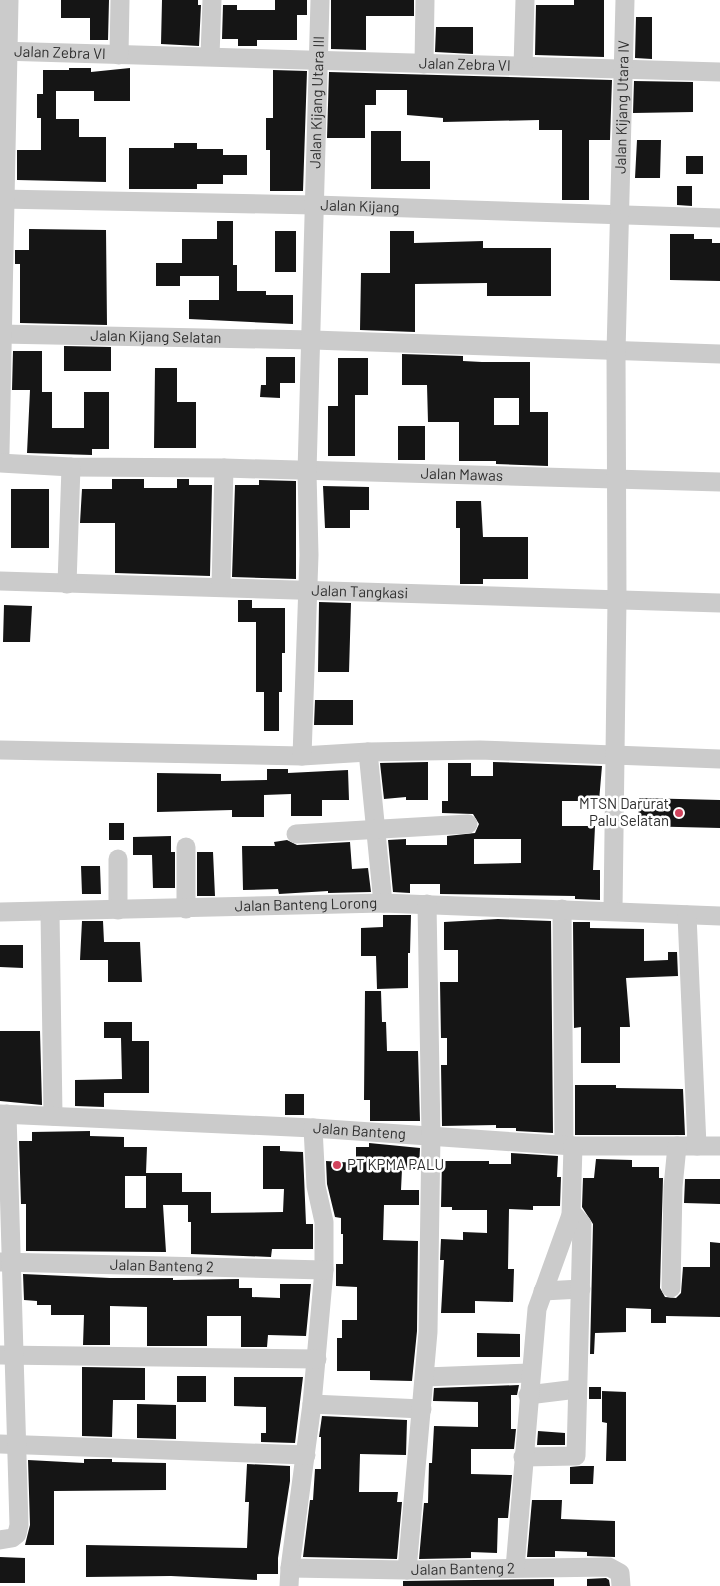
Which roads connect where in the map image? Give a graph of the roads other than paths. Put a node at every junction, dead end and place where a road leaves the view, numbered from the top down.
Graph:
1 (9, 0) edge
2 (120, 0) edge
3 (212, 0) edge
4 (320, 0) edge
5 (425, 0) edge
6 (525, 0) edge
7 (625, 0) edge
8 (4, 51) edge
9 (119, 55) junction
10 (210, 56) junction
11 (320, 59) junction
12 (424, 64) junction
13 (523, 66) junction
14 (624, 69) junction
15 (720, 72) edge
16 (3, 199) edge
17 (315, 205) junction
18 (620, 214) junction
19 (720, 218) edge
20 (1, 334) edge
21 (313, 340) junction
22 (616, 352) junction
23 (720, 354) edge
24 (0, 411) edge
25 (0, 453) edge
26 (0, 463) edge
27 (71, 467) junction
28 (224, 468) junction
29 (308, 472) junction
30 (617, 479) junction
31 (720, 482) edge
32 (0, 581) edge
33 (67, 584) junction
34 (221, 586) junction
35 (307, 589) junction
36 (617, 599) junction
37 (720, 603) edge
38 (0, 750) edge
39 (368, 752) junction
40 (302, 756) junction
41 (614, 756) junction
42 (720, 759) edge
43 (468, 824) dead end
44 (377, 831) junction
45 (296, 834) dead end
46 (186, 847) dead end
47 (118, 859) dead end
48 (383, 903) junction
49 (427, 904) junction
50 (186, 909) junction
51 (562, 909) junction
52 (118, 910) junction
53 (613, 911) junction
54 (0, 912) edge
55 (50, 912) junction
56 (687, 914) junction
57 (720, 916) edge
58 (4, 1114) edge
59 (53, 1116) junction
60 (313, 1128) junction
61 (431, 1135) junction
62 (569, 1145) junction
63 (677, 1146) junction
64 (697, 1146) junction
65 (720, 1146) edge
66 (571, 1215) junction
67 (6, 1262) edge
68 (324, 1270) junction
69 (671, 1288) dead end
70 (581, 1289) junction
71 (543, 1292) junction
72 (7, 1355) edge
73 (317, 1359) junction
74 (530, 1373) junction
75 (425, 1377) junction
76 (577, 1389) junction
77 (528, 1395) junction
78 (312, 1404) junction
79 (422, 1409) junction
80 (8, 1444) edge
81 (306, 1454) junction
82 (523, 1457) junction
83 (0, 1540) edge
84 (516, 1568) junction
85 (407, 1570) junction
86 (289, 1577) edge
87 (621, 1586) edge

1 - 8 street
2 - 9 street
3 - 10 street
4 - 11 street, Jalan Kijang Utara III
5 - 12 street
6 - 13 street
7 - 14 street, Jalan Kijang Utara IV
8 - 9 street, Jalan Zebra VI
8 - 16 street
9 - 10 street, Jalan Zebra VI
10 - 11 street, Jalan Zebra VI
11 - 12 street, Jalan Zebra VI
11 - 17 street, Jalan Kijang Utara III
12 - 13 street, Jalan Zebra VI
13 - 14 street, Jalan Zebra VI
14 - 15 street, Jalan Zebra VI
14 - 18 street, Jalan Kijang Utara IV
16 - 17 street, Jalan Kijang
16 - 20 street
17 - 18 street, Jalan Kijang
17 - 21 street
18 - 19 street, Jalan Kijang
18 - 22 street
20 - 21 street, Jalan Kijang Selatan
20 - 24 street
21 - 22 street, Jalan Kijang Selatan
21 - 29 street
22 - 23 street, Jalan Kijang Selatan
22 - 30 street
24 - 25 street
26 - 27 street, Jalan Mawas
27 - 28 street, Jalan Mawas
27 - 33 street
28 - 29 street, Jalan Mawas
28 - 34 street
29 - 30 street, Jalan Mawas
29 - 35 street
30 - 31 street, Jalan Mawas
30 - 36 street
32 - 33 street, Jalan Tangkasi
33 - 34 street, Jalan Tangkasi
34 - 35 street, Jalan Tangkasi
35 - 36 street, Jalan Tangkasi
35 - 40 street
36 - 37 street, Jalan Tangkasi
36 - 41 street
38 - 40 street
39 - 40 street
39 - 41 street
39 - 44 street
41 - 42 street
41 - 53 street
43 - 44 street
44 - 45 street
44 - 48 street
46 - 50 street
47 - 52 street
48 - 49 street, Jalan Banteng Lorong
48 - 50 street, Jalan Banteng Lorong
49 - 51 street, Jalan Banteng Lorong
49 - 61 street
50 - 52 street, Jalan Banteng Lorong
51 - 53 street, Jalan Banteng Lorong
51 - 62 street
52 - 55 street, Jalan Banteng Lorong
53 - 56 street, Jalan Banteng Lorong
54 - 55 street, Jalan Banteng Lorong
55 - 59 street
56 - 57 street, Jalan Banteng Lorong
56 - 64 street
58 - 59 street, Jalan Banteng
58 - 67 street
59 - 60 street, Jalan Banteng
60 - 61 street, Jalan Banteng
60 - 68 street, Jalan Banteng 2
61 - 62 street, Jalan Banteng
61 - 75 street
62 - 63 street, Jalan Banteng
62 - 66 street
63 - 64 street, Jalan Banteng
63 - 69 street
64 - 65 street, Jalan Banteng
66 - 70 street
66 - 71 street
67 - 68 street, Jalan Banteng 2
67 - 72 street
68 - 73 street, Jalan Banteng 2
70 - 71 street
70 - 76 street
71 - 74 street
72 - 73 street
72 - 80 street
73 - 78 street, Jalan Banteng 2
74 - 75 street
74 - 77 street
75 - 79 street
76 - 77 street
76 - 82 street
77 - 82 street
78 - 79 street
78 - 81 street, Jalan Banteng 2
79 - 85 street
80 - 81 street
80 - 83 street
81 - 86 street, Jalan Banteng 2
82 - 84 street
84 - 85 street, Jalan Banteng 2
84 - 87 street, Jalan Banteng 2
85 - 86 street, Jalan Banteng 2

